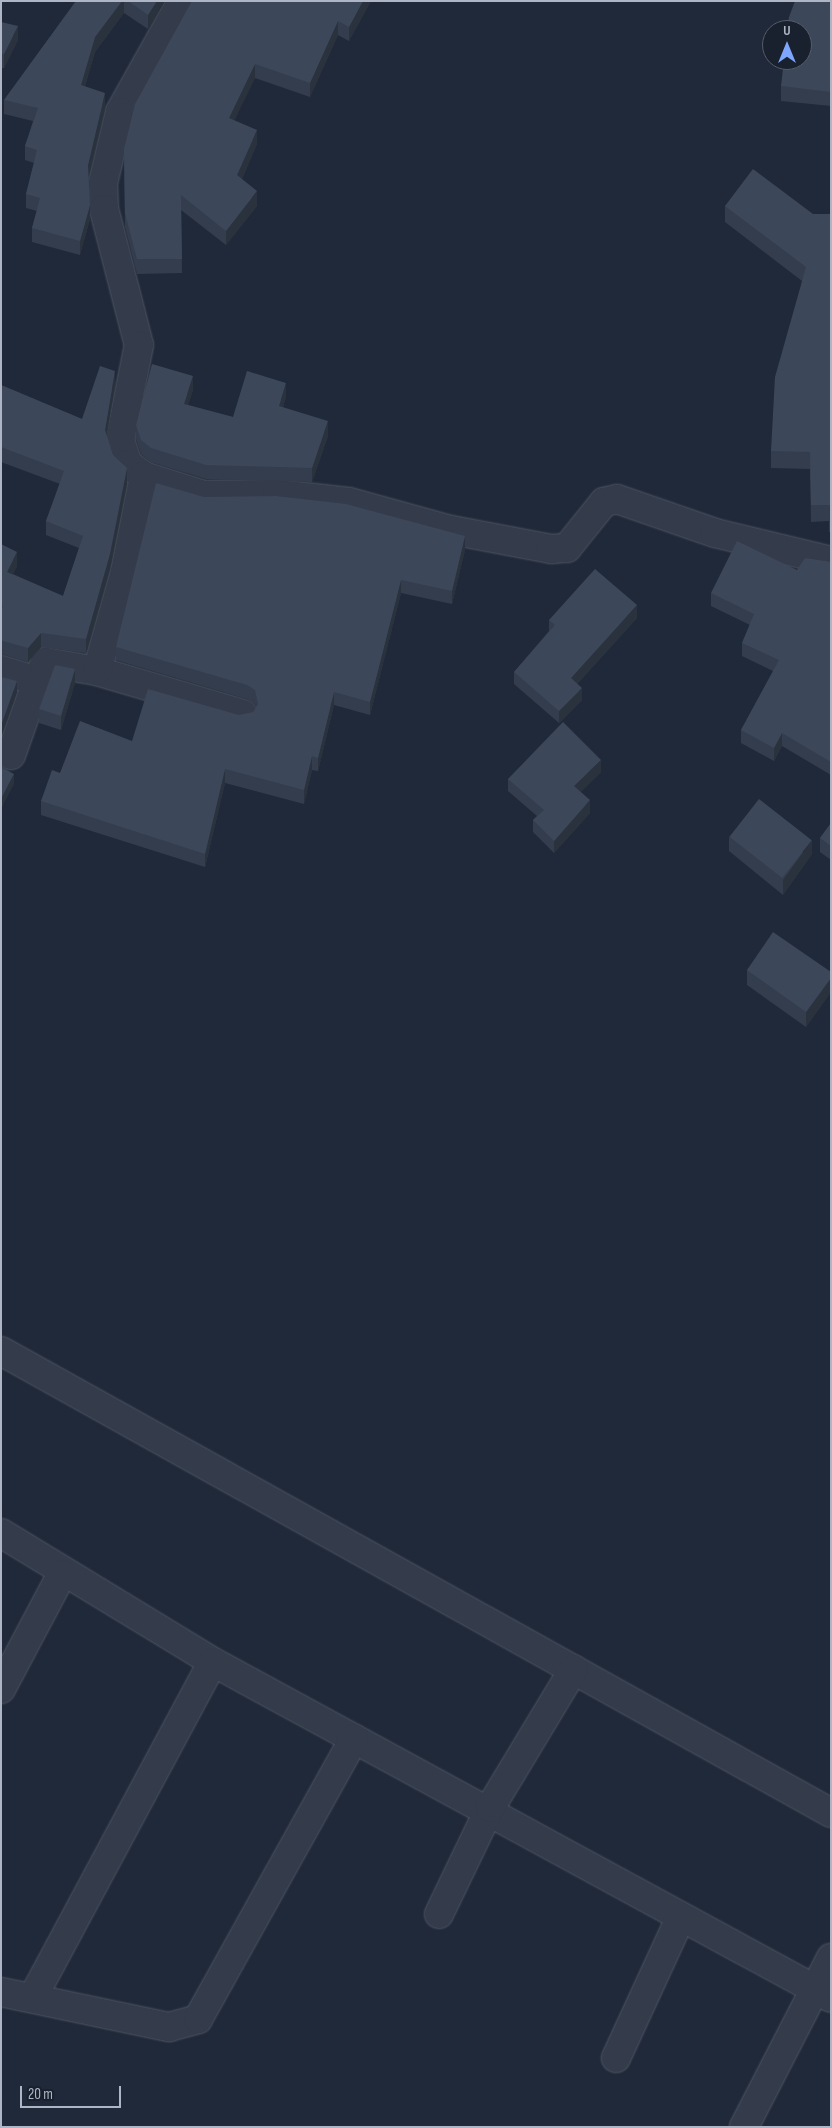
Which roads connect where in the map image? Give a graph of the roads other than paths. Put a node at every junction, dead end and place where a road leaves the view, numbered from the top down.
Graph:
1 (182, 1) edge
2 (144, 476) junction
3 (831, 561) edge
4 (1, 670) edge
5 (97, 671) junction
6 (37, 681) junction
7 (243, 714) edge
8 (11, 755) dead end
9 (4, 1359) edge
10 (1, 1532) edge
11 (62, 1574) junction
12 (213, 1662) junction
13 (574, 1669) junction
14 (1, 1689) edge
15 (354, 1738) junction
16 (490, 1808) junction
17 (831, 1813) edge
18 (439, 1914) dead end
19 (681, 1917) junction
20 (831, 1958) edge
21 (1, 1992) edge
22 (823, 1993) edge
23 (33, 1997) junction
24 (616, 2058) dead end
25 (744, 2127) edge

1 - 2 street
2 - 3 street
2 - 5 street
4 - 6 street
5 - 6 street
5 - 7 street
6 - 8 street
9 - 13 street
10 - 11 street
11 - 12 street
11 - 14 street
12 - 15 street
12 - 23 street
13 - 16 street
13 - 17 street
15 - 16 street
15 - 23 street
16 - 18 street
16 - 19 street
19 - 22 street
19 - 24 street
20 - 22 street
21 - 23 street
22 - 25 street

